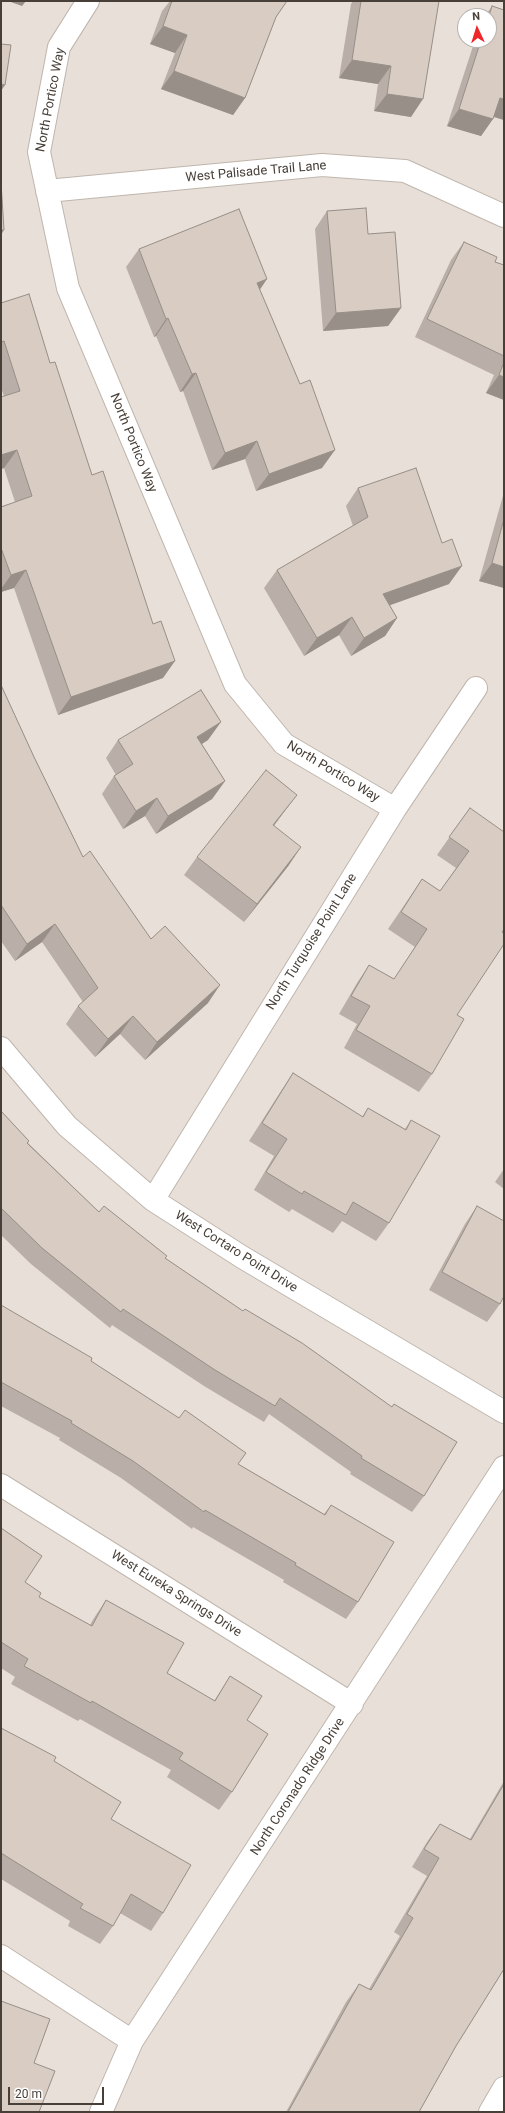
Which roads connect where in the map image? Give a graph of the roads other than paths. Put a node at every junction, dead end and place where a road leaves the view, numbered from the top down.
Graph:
1 (88, 1) edge
2 (47, 191) junction
3 (504, 216) edge
4 (476, 688) dead end
5 (395, 809) junction
6 (1, 1048) edge
7 (153, 1200) junction
8 (504, 1412) edge
9 (504, 1467) edge
10 (1, 1485) edge
11 (352, 1704) junction
12 (1, 1956) edge
13 (132, 2041) junction
14 (504, 2088) edge
15 (101, 2112) edge
16 (490, 2112) edge

1 - 2 street, North Portico Way
2 - 3 street, West Palisade Trail Lane
2 - 5 street, North Portico Way
4 - 5 street, North Turquoise Point Lane
5 - 7 street, North Turquoise Point Lane
6 - 7 street, West Cortaro Point Drive
7 - 8 street, West Cortaro Point Drive
9 - 11 street, North Coronado Ridge Drive
10 - 11 street, West Eureka Springs Drive
11 - 13 street, North Coronado Ridge Drive
12 - 13 street
13 - 15 street, North Coronado Ridge Drive
14 - 16 street

